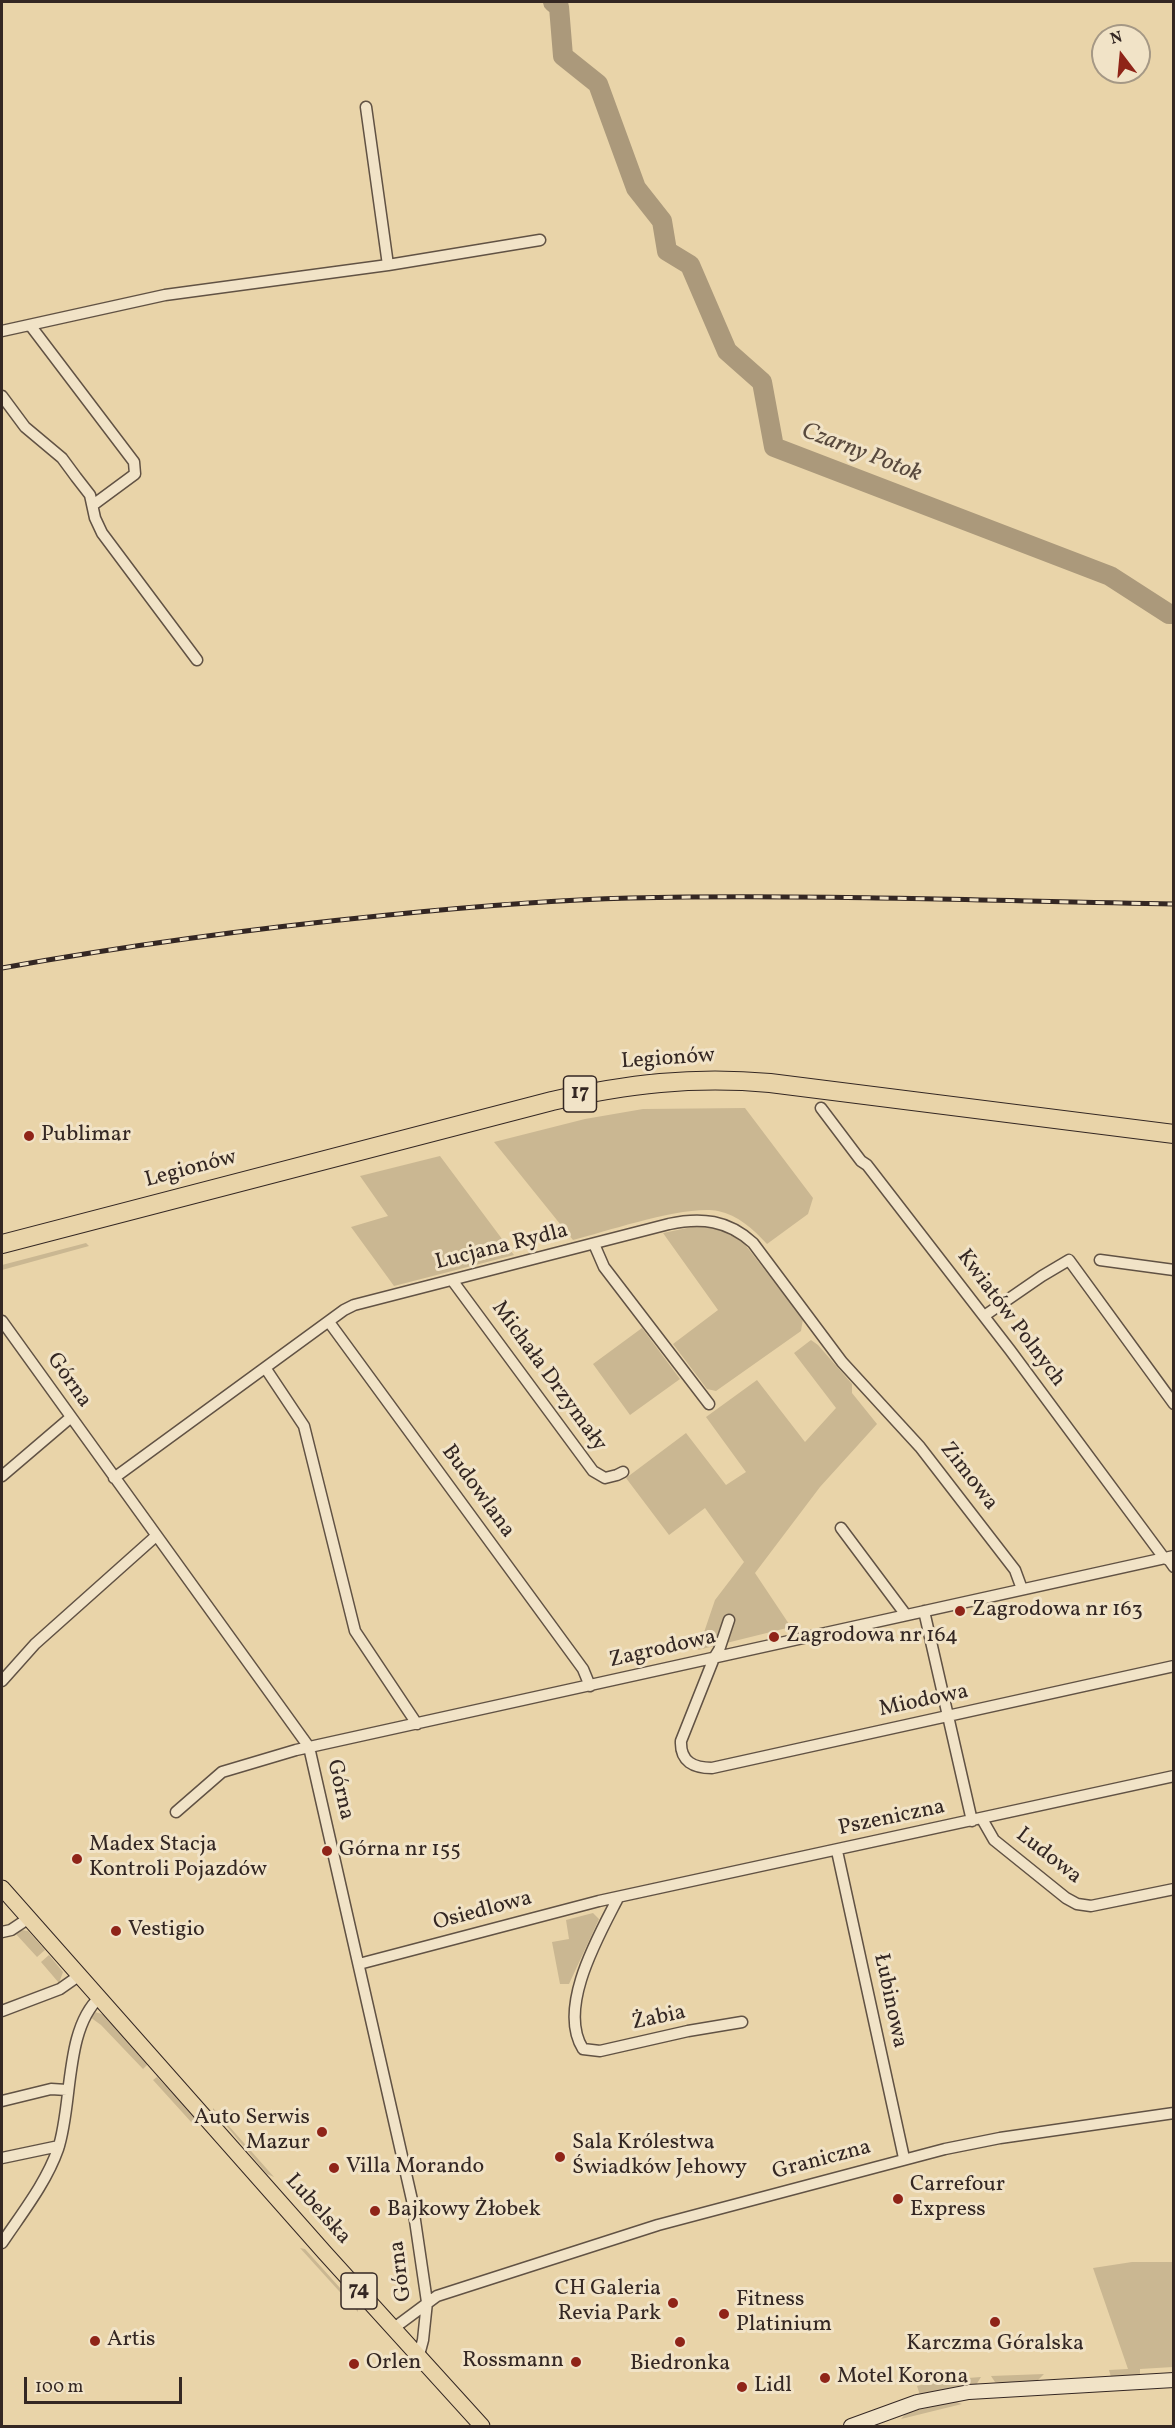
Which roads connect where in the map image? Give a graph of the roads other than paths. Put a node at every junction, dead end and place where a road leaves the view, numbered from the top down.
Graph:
1 (366, 107) dead end
2 (540, 240) dead end
3 (388, 265) junction
4 (30, 325) junction
5 (2, 331) edge
6 (2, 396) edge
7 (93, 505) junction
8 (197, 660) dead end
9 (821, 1108) dead end
10 (1173, 1134) edge
11 (2, 1244) edge
12 (594, 1244) junction
13 (1100, 1260) dead end
14 (1173, 1269) edge
15 (452, 1280) junction
16 (984, 1316) junction
17 (2, 1321) edge
18 (328, 1322) junction
19 (266, 1369) junction
20 (873, 1396) joint
21 (709, 1404) dead end
22 (1173, 1404) edge
23 (70, 1418) junction
24 (622, 1472) dead end
25 (2, 1476) edge
26 (114, 1478) junction
27 (841, 1528) dead end
28 (156, 1536) junction
29 (1169, 1557) edge
30 (1173, 1567) edge
31 (1022, 1589) junction
32 (924, 1611) junction
33 (906, 1615) junction
34 (729, 1620) dead end
35 (714, 1658) junction
36 (1173, 1666) edge
37 (2, 1681) edge
38 (590, 1686) junction
39 (947, 1717) junction
40 (417, 1724) junction
41 (309, 1747) junction
42 (1173, 1776) edge
43 (176, 1812) dead end
44 (977, 1820) junction
45 (837, 1851) junction
46 (2, 1888) edge
47 (1173, 1889) edge
48 (618, 1898) junction
49 (29, 1918) junction
50 (2, 1932) edge
51 (359, 1964) junction
52 (80, 1975) junction
53 (100, 1997) junction
54 (2, 2011) edge
55 (742, 2022) dead end
56 (67, 2090) junction
57 (2, 2101) edge
58 (1173, 2113) edge
59 (59, 2146) junction
60 (2, 2158) edge
61 (904, 2158) junction
62 (2, 2243) edge
63 (427, 2302) junction
64 (394, 2328) junction
65 (419, 2355) junction
66 (1173, 2380) edge
67 (475, 2424) edge
68 (851, 2427) edge

1 - 3 street
2 - 3 street
3 - 4 street
4 - 5 street
4 - 7 street
6 - 7 street
7 - 8 street
9 - 16 street, Kwiatów Polnych
10 - 11 highway, Legionów / 17
12 - 15 street, Lucjana Rydla
12 - 20 street, Lucjana Rydla
12 - 21 street
13 - 14 street
15 - 18 street, Lucjana Rydla
15 - 24 street, Michała Drzymały
16 - 22 street
16 - 29 street, Kwiatów Polnych
17 - 23 street, Górna
18 - 19 street, Lucjana Rydla
18 - 38 street, Budowlana
19 - 26 street, Lucjana Rydla
19 - 40 street
20 - 31 street, Zimowa
23 - 25 street
23 - 26 street, Górna
26 - 28 street, Górna
27 - 33 street
28 - 37 street
28 - 41 street, Górna
29 - 30 street, Kwiatów Polnych
29 - 31 street, Zagrodowa
31 - 32 street, Zagrodowa
32 - 33 street, Zagrodowa
32 - 39 street
33 - 35 street, Zagrodowa
34 - 35 street
35 - 38 street, Zagrodowa
35 - 39 street, Miodowa
36 - 39 street, Miodowa
38 - 40 street, Zagrodowa
39 - 44 street
40 - 41 street, Zagrodowa
41 - 43 street, Zagrodowa
41 - 51 street, Górna
42 - 44 street, Pszeniczna
44 - 45 street, Pszeniczna
44 - 47 street, Ludowa
45 - 48 street, Pszeniczna
45 - 61 street, Łubinowa
46 - 49 main road, Lubelska / 74
48 - 51 street, Osiedlowa
48 - 55 street, Żabia
49 - 50 street
49 - 52 main road, Lubelska / 74
51 - 63 street, Górna
52 - 53 main road, Lubelska / 74
52 - 54 street
53 - 56 street
53 - 64 main road, Lubelska / 74
56 - 57 street
56 - 59 street
58 - 61 street, Graniczna
59 - 60 street
59 - 62 street
61 - 63 street, Graniczna
63 - 64 street, Graniczna
63 - 65 street, Górna
64 - 65 main road, Lubelska / 74
65 - 67 main road, Lubelska / 74
66 - 68 street

